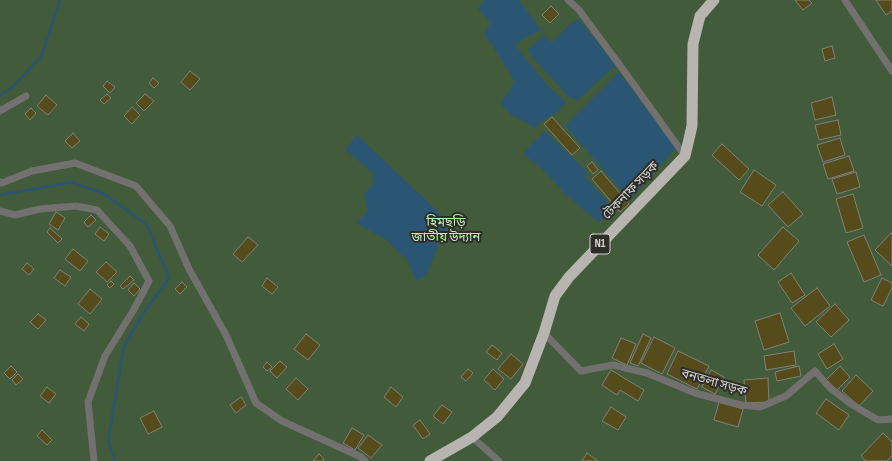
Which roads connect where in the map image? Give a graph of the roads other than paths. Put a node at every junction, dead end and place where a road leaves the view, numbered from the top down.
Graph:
1 (568, 0) edge
2 (714, 0) edge
3 (845, 0) edge
4 (892, 71) edge
5 (26, 96) dead end
6 (0, 111) edge
7 (684, 156) junction
8 (0, 182) edge
9 (0, 211) edge
10 (544, 333) junction
11 (892, 419) edge
12 (472, 437) junction
13 (94, 461) edge
14 (365, 461) edge
15 (430, 461) edge
16 (499, 461) edge

1 - 7 street
2 - 7 highway, টেকনাফ সড়ক / N1
3 - 4 street
5 - 6 street
7 - 10 highway, টেকনাফ সড়ক / N1
8 - 14 street
9 - 13 street
10 - 11 street, বনতলা সড়ক
10 - 12 highway, টেকনাফ সড়ক / N1
12 - 15 highway, টেকনাফ সড়ক / N1
12 - 16 street

